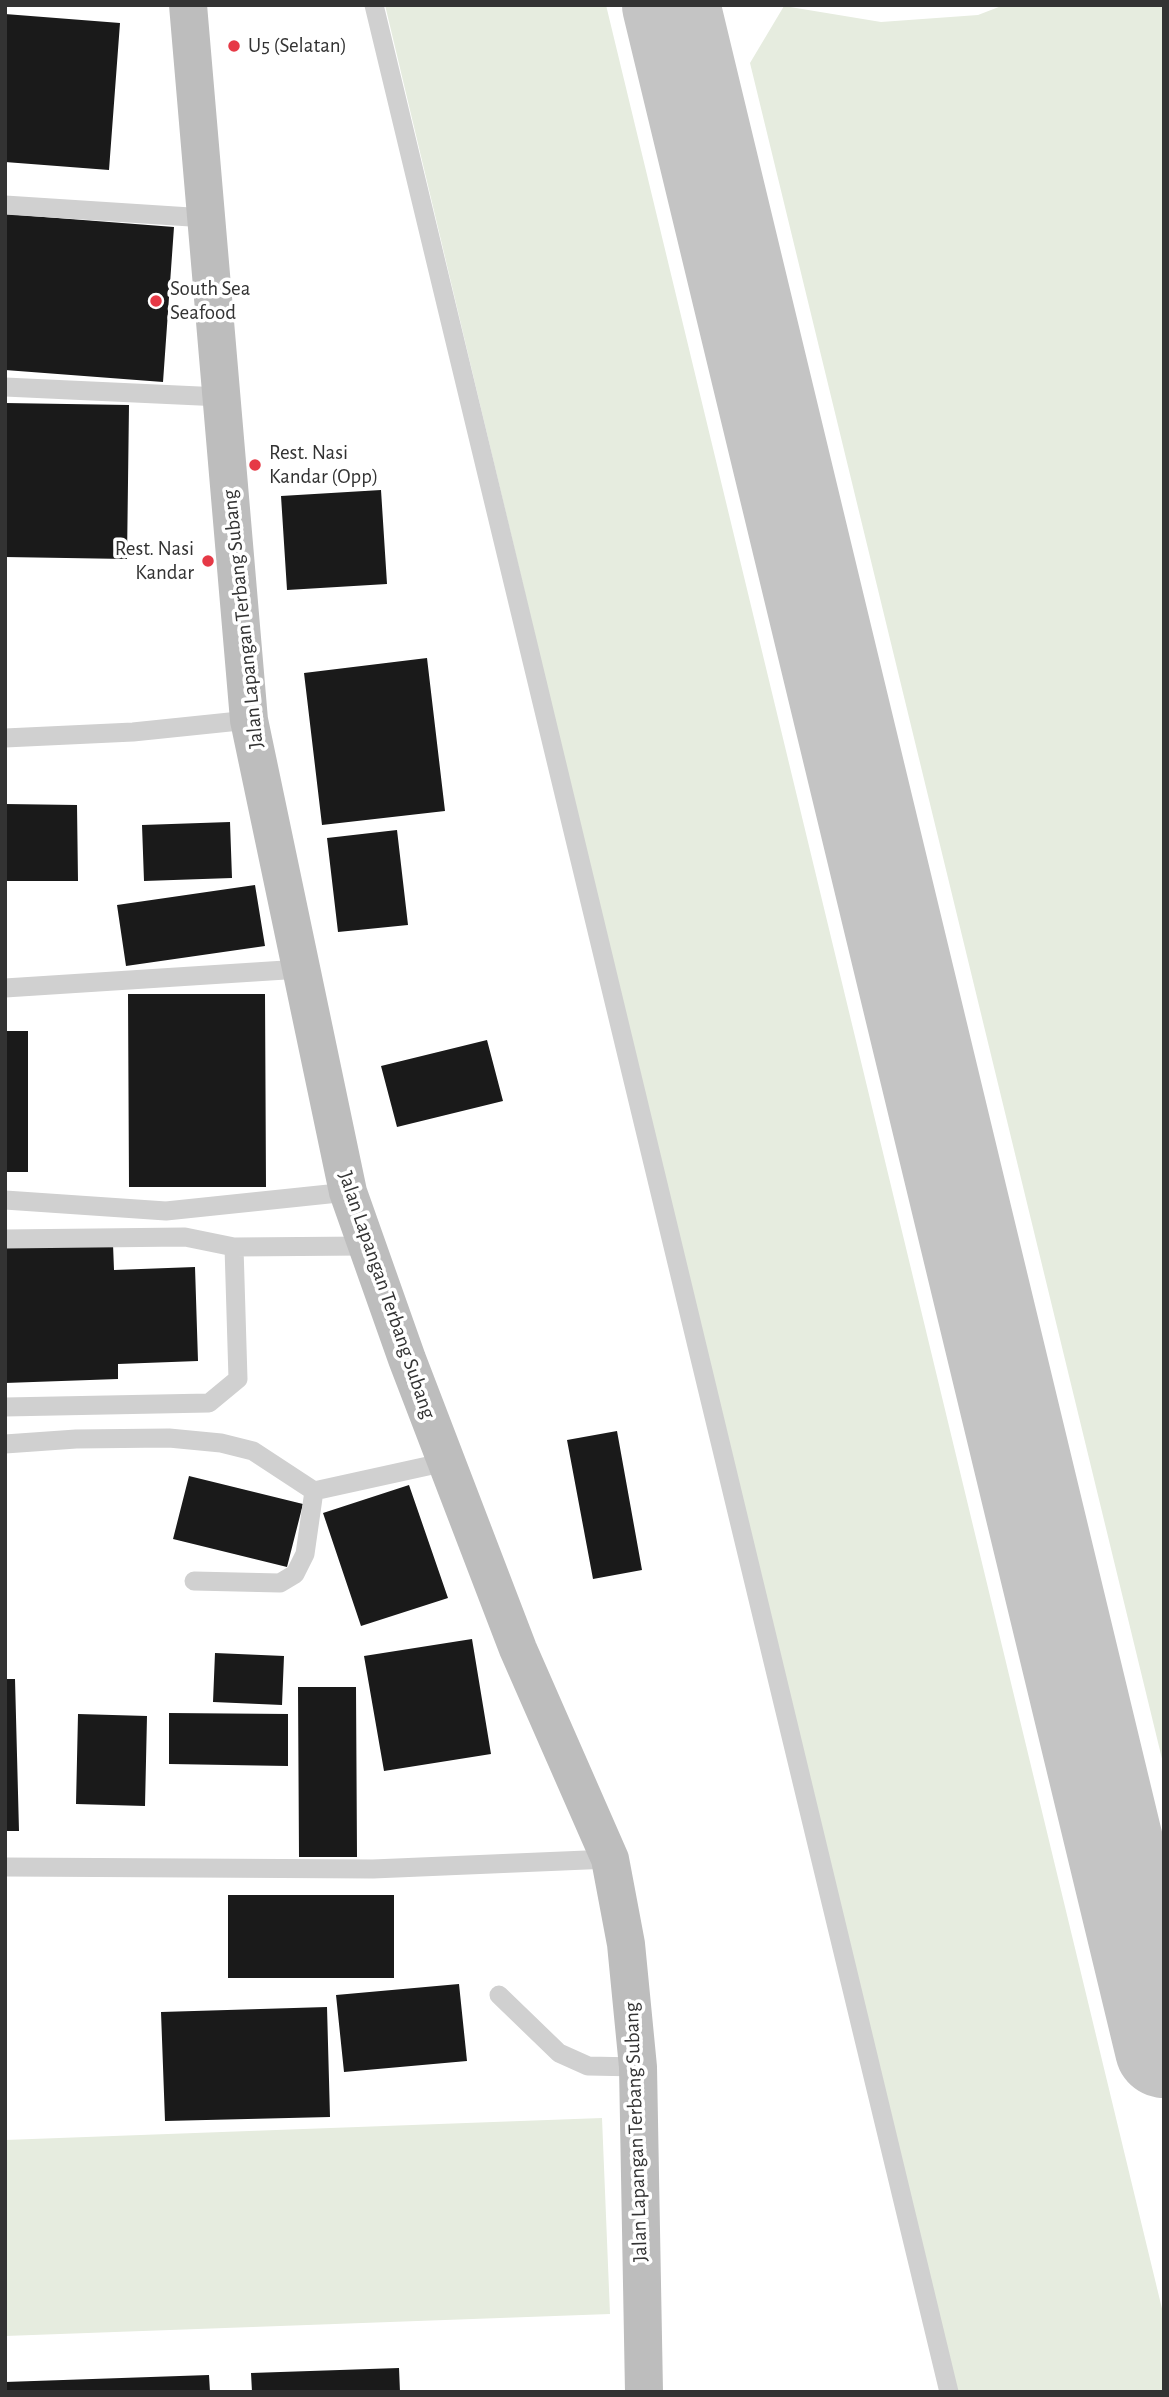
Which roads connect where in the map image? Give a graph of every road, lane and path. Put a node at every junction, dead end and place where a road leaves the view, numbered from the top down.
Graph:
1 (188, 5) edge
2 (374, 5) edge
3 (5, 205) edge
4 (206, 218) junction
5 (5, 387) edge
6 (221, 397) junction
7 (249, 720) junction
8 (5, 738) edge
9 (301, 969) junction
10 (5, 988) edge
11 (348, 1192) junction
12 (5, 1200) edge
13 (5, 1239) edge
14 (366, 1246) junction
15 (234, 1247) junction
16 (5, 1407) edge
17 (5, 1444) edge
18 (446, 1462) junction
19 (314, 1491) junction
20 (194, 1581) dead end
21 (610, 1859) junction
22 (5, 1867) edge
23 (499, 1995) dead end
24 (638, 2067) junction
25 (644, 2392) edge
26 (949, 2392) edge

1 - 4 street, Jalan Lapangan Terbang Subang
2 - 26 lane
3 - 4 lane
4 - 6 street, Jalan Lapangan Terbang Subang
5 - 6 lane
6 - 7 street, Jalan Lapangan Terbang Subang
7 - 8 lane
7 - 9 street, Jalan Lapangan Terbang Subang
9 - 10 lane
9 - 11 street, Jalan Lapangan Terbang Subang
11 - 12 lane
11 - 14 street, Jalan Lapangan Terbang Subang
13 - 15 lane
14 - 15 lane
14 - 18 street, Jalan Lapangan Terbang Subang
15 - 16 lane
17 - 19 lane
18 - 19 lane
18 - 21 street, Jalan Lapangan Terbang Subang
19 - 20 lane
21 - 22 lane
21 - 24 street, Jalan Lapangan Terbang Subang
23 - 24 lane
24 - 25 street, Jalan Lapangan Terbang Subang

